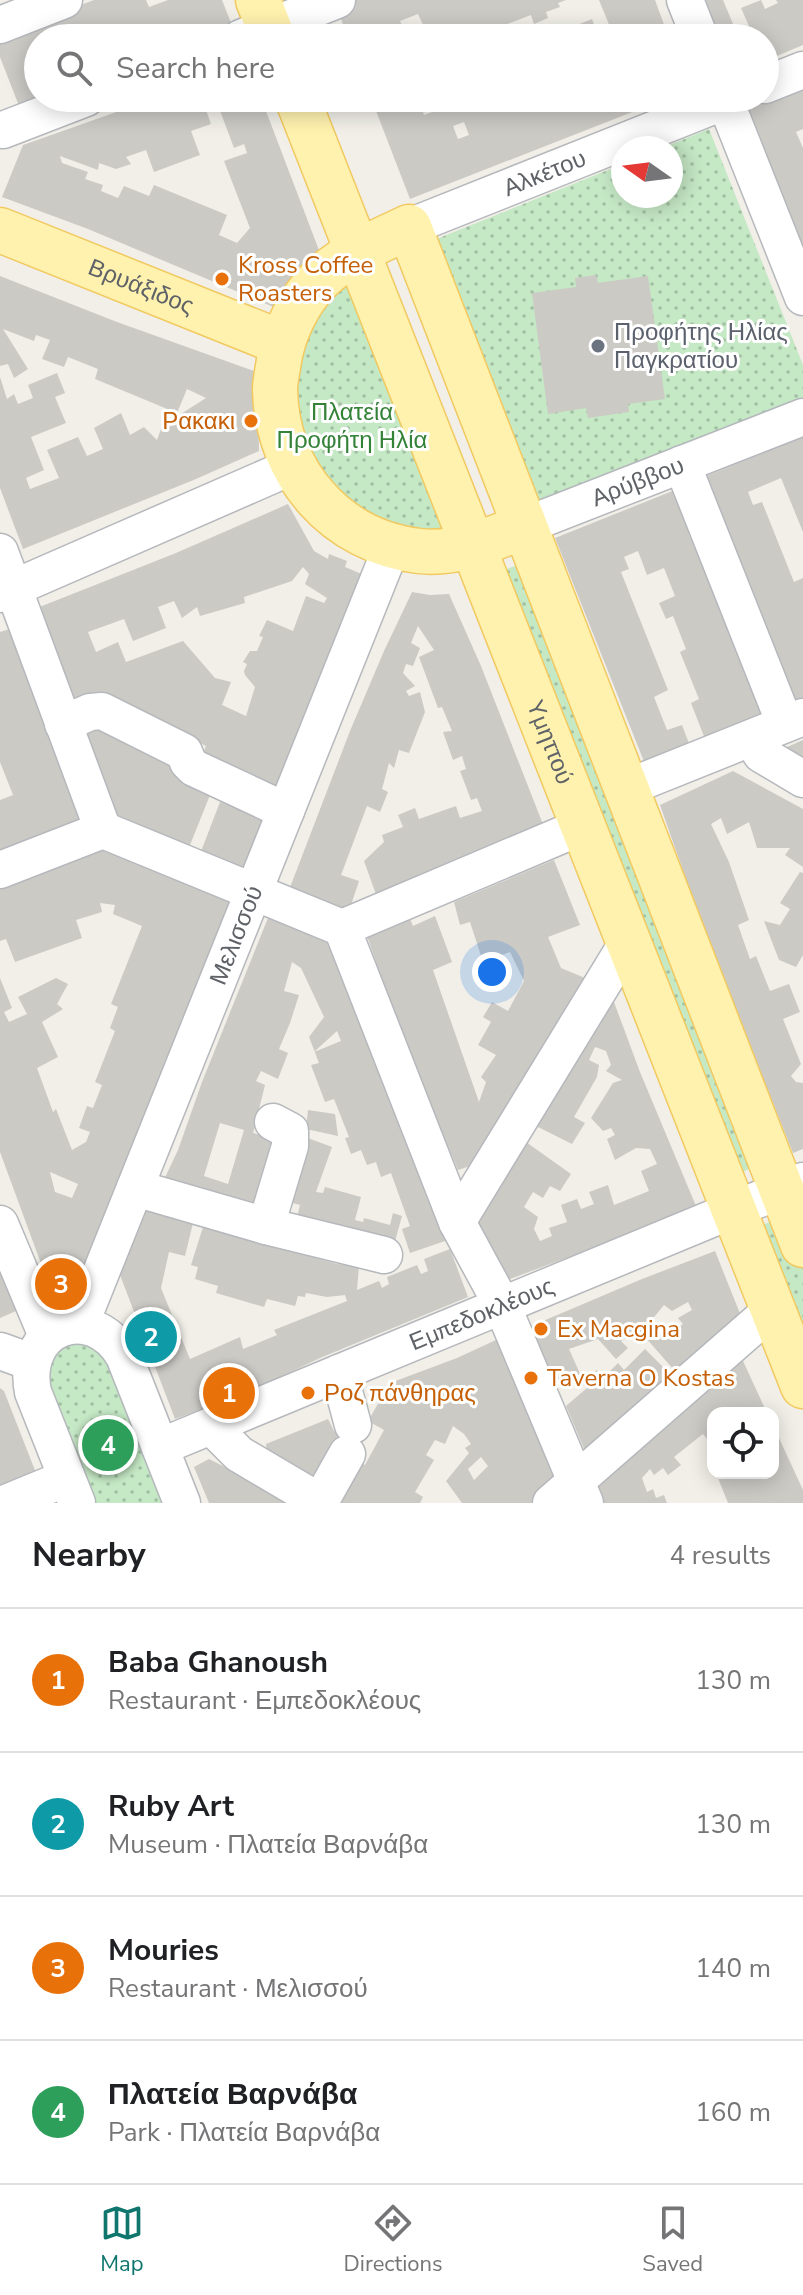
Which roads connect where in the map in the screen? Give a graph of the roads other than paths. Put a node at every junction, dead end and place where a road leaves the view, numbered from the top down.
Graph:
1 (64, 0) edge
2 (337, 0) edge
3 (685, 0) edge
4 (266, 24) edge
5 (694, 24) edge
6 (0, 25) edge
7 (803, 70) edge
8 (779, 79) edge
9 (49, 112) edge
10 (302, 112) edge
11 (695, 112) edge
12 (732, 112) edge
13 (1, 130) edge
14 (409, 227) junction
15 (0, 230) edge
16 (357, 251) junction
17 (803, 297) edge
18 (282, 343) junction
19 (803, 417) edge
20 (682, 464) junction
21 (293, 466) junction
22 (524, 526) junction
23 (392, 546) junction
24 (473, 547) junction
25 (0, 552) edge
26 (7, 591) edge
27 (794, 721) edge
28 (63, 724) junction
29 (752, 738) junction
30 (803, 779) edge
31 (626, 788) junction
32 (286, 811) junction
33 (583, 826) junction
34 (103, 830) junction
35 (0, 870) edge
36 (254, 891) junction
37 (342, 928) junction
38 (628, 942) junction
39 (273, 1122) dead end
40 (792, 1186) edge
41 (135, 1188) junction
42 (733, 1209) junction
43 (457, 1222) junction
44 (0, 1224) edge
45 (266, 1226) junction
46 (803, 1245) edge
47 (384, 1255) dead end
48 (502, 1305) junction
49 (773, 1309) junction
50 (40, 1344) edge
51 (339, 1373) junction
52 (803, 1386) edge
53 (211, 1426) junction
54 (160, 1447) junction
55 (72, 1490) edge
56 (570, 1496) edge
57 (6, 1503) edge
58 (182, 1503) edge
59 (321, 1503) edge

1 - 6 street
2 - 4 street
3 - 5 street
7 - 8 street
9 - 13 street
10 - 16 main road, Υμηττού
11 - 14 street, Αλκέτου
12 - 17 street
14 - 16 main road, Αλκέτου
14 - 22 main road
15 - 18 main road, Βρυάξιδος
16 - 18 main road
16 - 24 main road, Υμηττού
18 - 21 main road
19 - 20 street, Αρύββου
20 - 22 street, Αρύββου
20 - 27 street
21 - 23 main road
21 - 26 street
22 - 24 main road, Αρύββου
22 - 31 main road
23 - 24 main road
23 - 32 street, Μελισσού
24 - 33 main road, Υμηττού
25 - 26 street
26 - 28 street
27 - 29 street
28 - 32 street
28 - 34 street
29 - 30 street
29 - 31 street
31 - 40 main road
32 - 36 street, Μελισσού
33 - 37 street
33 - 38 main road, Υμηττού
34 - 35 street
34 - 36 street
36 - 37 street
36 - 41 street, Μελισσού
37 - 43 street
38 - 42 main road, Υμηττού
38 - 43 street
39 - 45 street
40 - 42 street, Εμπεδοκλέους
40 - 46 main road
41 - 45 street
41 - 50 street, Μελισσού
42 - 48 street, Εμπεδοκλέους
42 - 49 main road, Υμηττού
43 - 48 street
44 - 50 street
45 - 47 street
48 - 51 street, Εμπεδοκλέους
48 - 56 street
49 - 52 main road, Υμηττού
49 - 56 street
50 - 54 street
50 - 55 street
51 - 53 street, Εμπεδοκλέους
51 - 59 street
53 - 54 street, Εμπεδοκλέους
53 - 59 street
54 - 58 street
55 - 57 street

